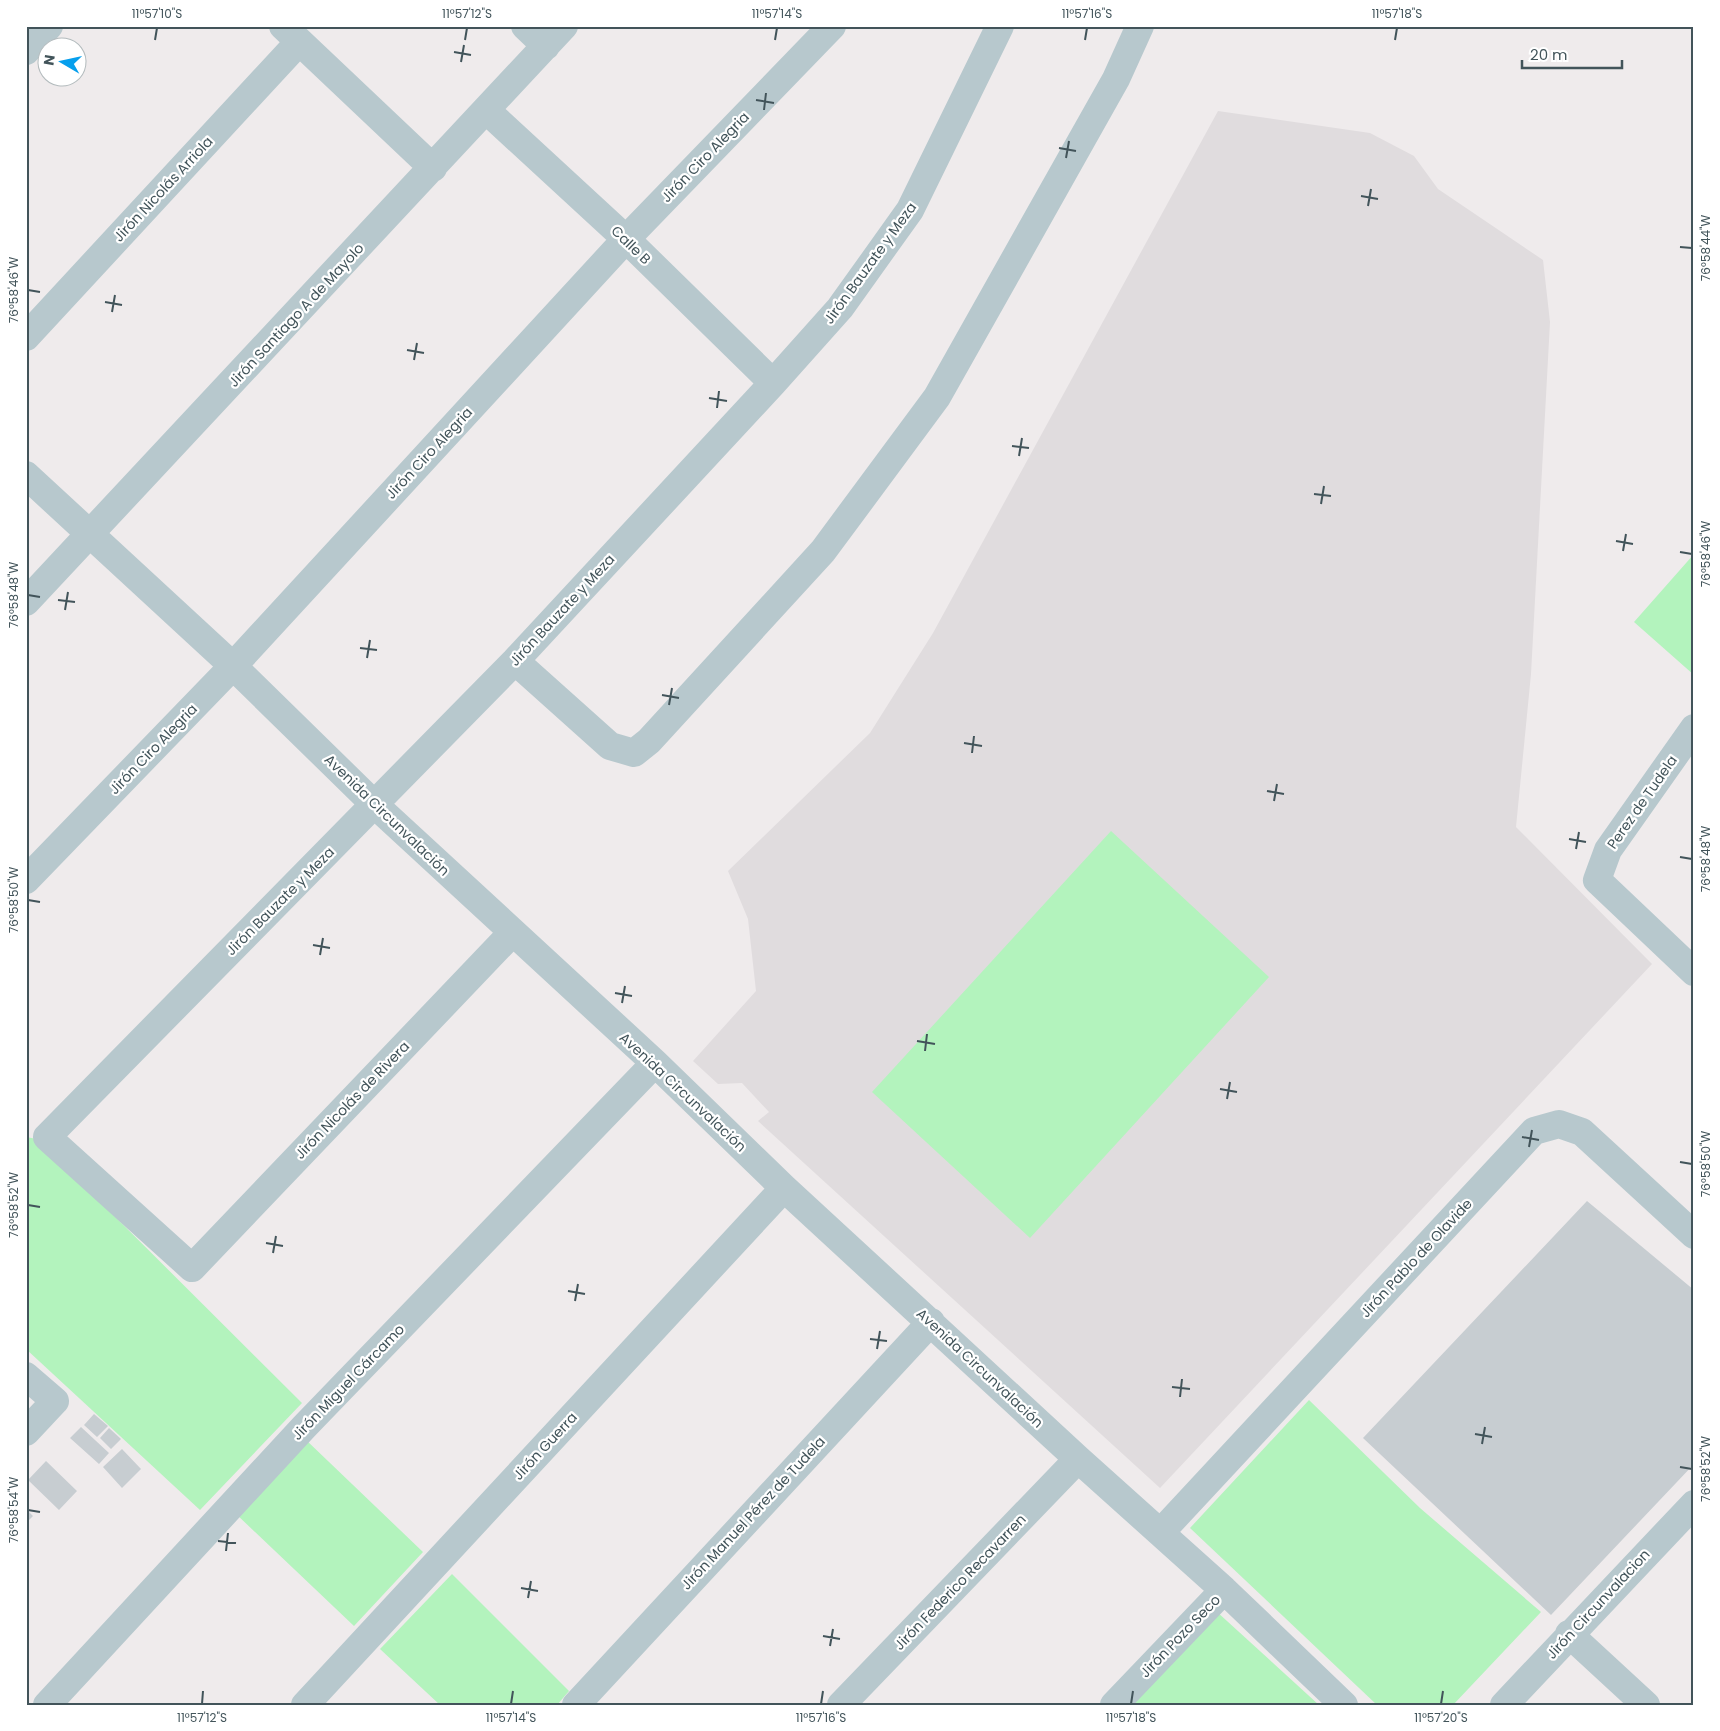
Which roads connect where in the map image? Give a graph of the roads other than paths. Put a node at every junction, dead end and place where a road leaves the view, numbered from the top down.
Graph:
1 (49, 26) edge
2 (525, 26) edge
3 (832, 26) edge
4 (1000, 26) edge
5 (1140, 26) edge
6 (291, 34) edge
7 (556, 36) edge
8 (26, 50) edge
9 (486, 110) junction
10 (433, 168) junction
11 (626, 239) junction
12 (26, 337) edge
13 (773, 383) junction
14 (26, 475) edge
15 (90, 535) junction
16 (26, 602) edge
17 (515, 661) junction
18 (233, 666) junction
19 (1694, 728) edge
20 (375, 805) junction
21 (26, 880) edge
22 (512, 933) junction
23 (1694, 972) edge
24 (655, 1063) junction
25 (784, 1188) junction
26 (1694, 1235) edge
27 (192, 1268) joint
28 (931, 1322) junction
29 (26, 1376) edge
30 (26, 1432) edge
31 (1078, 1459) junction
32 (1694, 1504) edge
33 (1161, 1532) junction
34 (1224, 1590) junction
35 (1569, 1634) junction
36 (589, 1700) edge
37 (47, 1705) edge
38 (305, 1705) edge
39 (841, 1705) edge
40 (1114, 1705) edge
41 (1344, 1705) edge
42 (1504, 1705) edge
43 (1646, 1705) edge

1 - 8 street
2 - 7 street
3 - 11 street, Jirón Ciro Alegria
4 - 13 street, Jirón Bauzate y Meza
5 - 17 street
6 - 10 street
6 - 12 street, Jirón Nicolás Arriola
7 - 9 street, Jirón Santiago A de Mayolo
9 - 10 street, Jirón Santiago A de Mayolo
9 - 11 street, Calle B
10 - 15 street, Jirón Santiago A de Mayolo
11 - 13 street, Calle B
11 - 18 street, Jirón Ciro Alegria
13 - 17 street, Jirón Bauzate y Meza
14 - 15 street, Avenida Circunvalación
15 - 16 street, Jirón Santiago A de Mayolo
15 - 18 street, Avenida Circunvalación
17 - 20 street, Jirón Bauzate y Meza
18 - 20 street, Avenida Circunvalación
18 - 21 street, Jirón Ciro Alegria
19 - 23 street, Perez de Tudela
20 - 22 street, Avenida Circunvalación
20 - 27 street, Jirón Bauzate y Meza
22 - 24 street, Avenida Circunvalación
22 - 27 street, Jirón Nicolás de Rivera
24 - 25 street, Avenida Circunvalación
24 - 37 street, Jirón Miguel Cárcamo
25 - 28 street, Avenida Circunvalación
25 - 38 street, Jirón Guerra
26 - 33 street, Jirón Pablo de Olavide
28 - 31 street, Avenida Circunvalación
28 - 36 street, Jirón Manuel Pérez de Tudela
29 - 30 street
31 - 33 street, Avenida Circunvalación
31 - 39 street, Jirón Federico Recavarren
32 - 35 street, Jirón Circunvalacion
33 - 34 street, Avenida Circunvalación
34 - 40 street, Jirón Pozo Seco
34 - 41 street, Avenida Circunvalación
35 - 42 street, Jirón Circunvalacion
35 - 43 street

